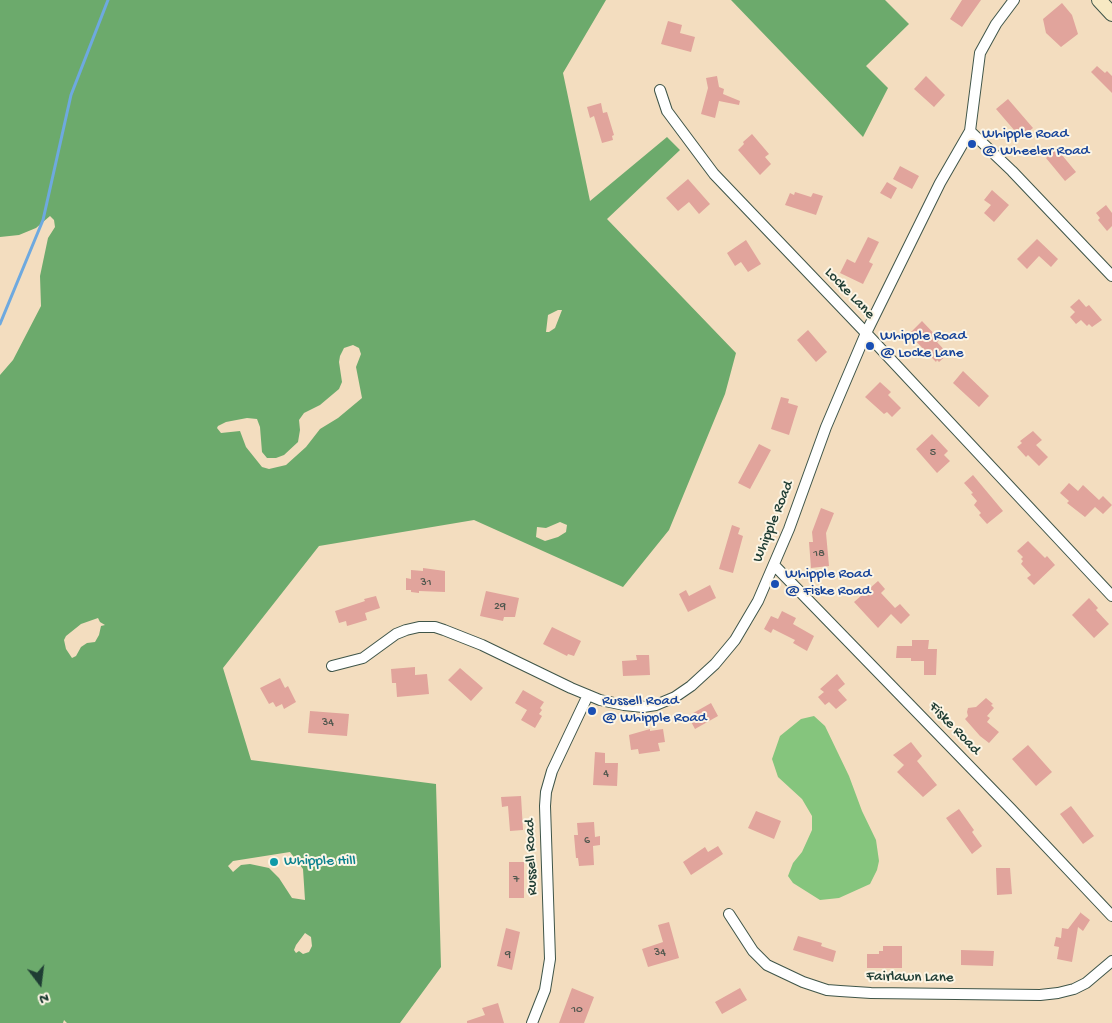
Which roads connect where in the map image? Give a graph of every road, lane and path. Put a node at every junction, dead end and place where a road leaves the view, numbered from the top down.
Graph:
1 (1014, 0) edge
2 (1099, 0) edge
3 (1112, 14) edge
4 (660, 90) dead end
5 (970, 131) junction
6 (1112, 276) edge
7 (866, 333) junction
8 (774, 565) junction
9 (1112, 596) edge
10 (332, 666) dead end
11 (588, 696) junction
12 (729, 914) dead end
13 (1112, 916) edge
14 (1112, 962) edge
15 (532, 1023) edge

1 - 5 street, Whipple Road
2 - 3 main road
4 - 7 street, Locke Lane
5 - 6 street
5 - 7 street, Whipple Road
7 - 8 street, Whipple Road
7 - 9 street, Locke Lane
8 - 11 street, Whipple Road
8 - 13 street, Fiske Road
10 - 11 street, Whipple Road
11 - 15 street, Russell Road
12 - 14 street, Fairlawn Lane

